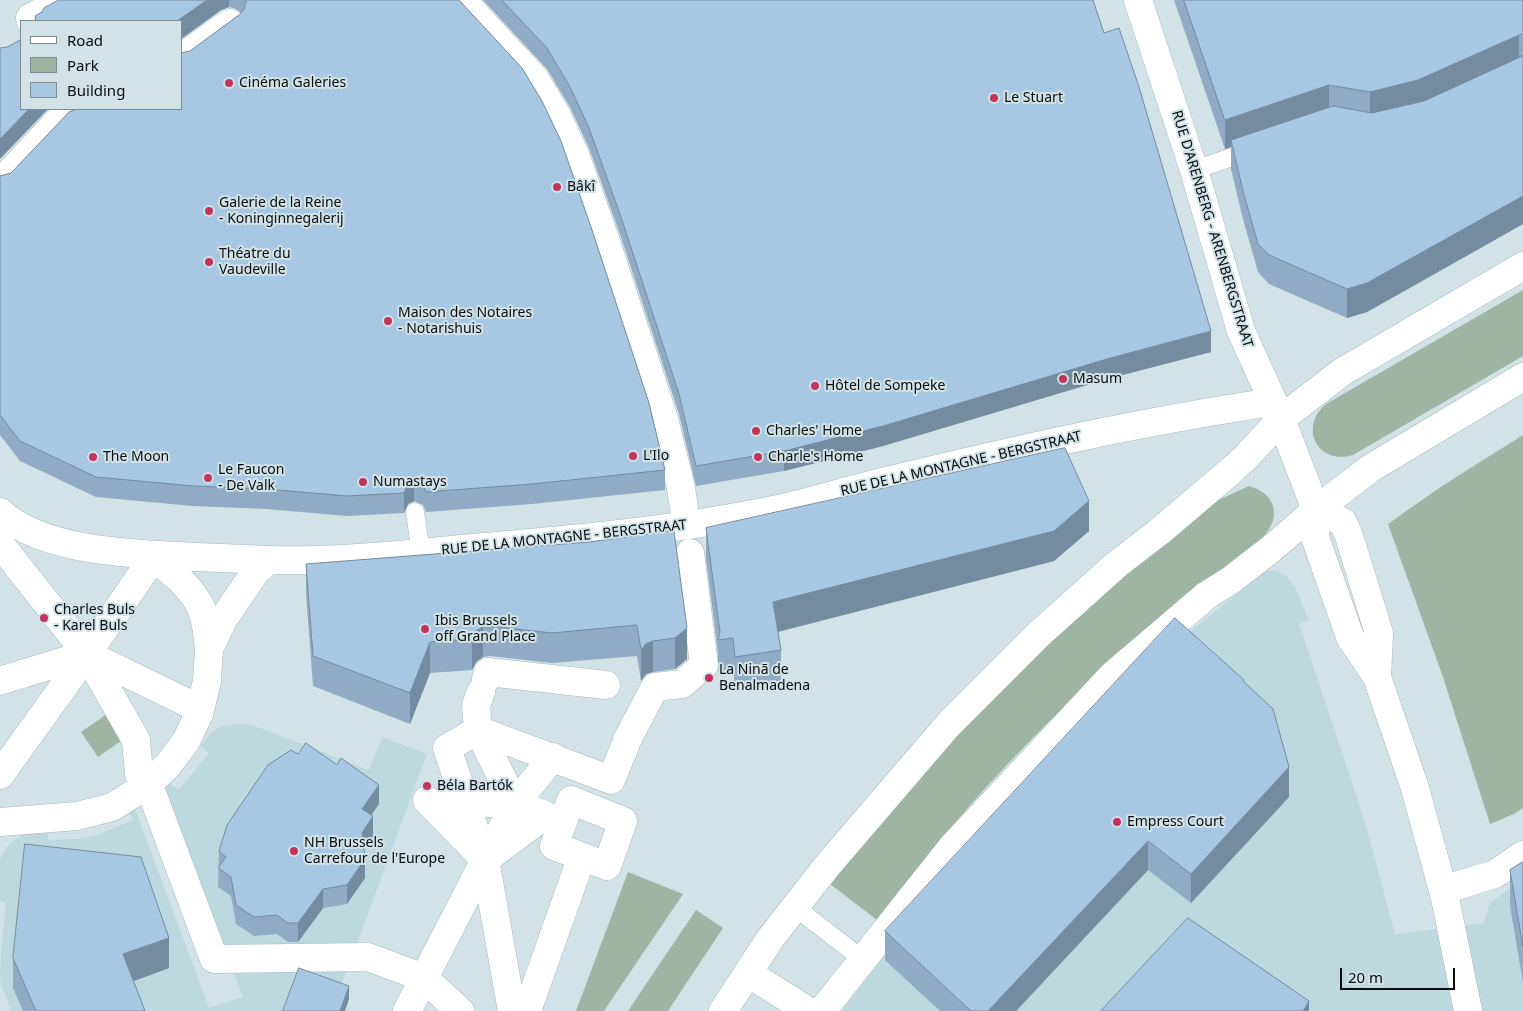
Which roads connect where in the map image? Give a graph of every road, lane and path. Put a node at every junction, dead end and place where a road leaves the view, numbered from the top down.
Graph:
1 (63, 0) edge
2 (462, 0) edge
3 (1138, 0) edge
4 (31, 20) edge
5 (230, 22) edge
6 (182, 57) edge
7 (66, 112) edge
8 (1267, 146) edge
9 (1194, 170) junction
10 (0, 181) edge
11 (1523, 266) edge
12 (1523, 377) edge
13 (1277, 410) junction
14 (684, 508) dead end
15 (1316, 510) junction
16 (0, 512) edge
17 (415, 512) dead end
18 (0, 544) edge
19 (421, 553) junction
20 (690, 553) dead end
21 (151, 555) junction
22 (269, 560) junction
23 (209, 649) junction
24 (87, 654) junction
25 (0, 681) edge
26 (606, 685) dead end
27 (190, 704) dead end
28 (478, 730) junction
29 (447, 748) junction
30 (553, 757) junction
31 (495, 764) junction
32 (0, 775) edge
33 (143, 780) junction
34 (604, 797) junction
35 (465, 802) junction
36 (515, 804) junction
37 (0, 822) edge
38 (1523, 855) edge
39 (485, 860) junction
40 (579, 865) junction
41 (1443, 890) junction
42 (794, 907) junction
43 (862, 959) junction
44 (748, 973) junction
45 (424, 978) junction
46 (407, 1011) edge
47 (460, 1011) edge
48 (512, 1011) edge
49 (527, 1011) edge
50 (723, 1011) edge
51 (808, 1011) edge
52 (822, 1011) edge
53 (1468, 1011) edge

1 - 4 street
2 - 14 street
3 - 9 street, RUE D'ARENBERG - ARENBERGSTRAAT
5 - 6 street
7 - 10 street
8 - 9 lane
9 - 13 street, RUE D'ARENBERG - ARENBERGSTRAAT
11 - 13 street
12 - 15 street
13 - 15 street, RUE D'ARENBERG - ARENBERGSTRAAT
13 - 19 street, RUE DE LA MONTAGNE - BERGSTRAAT
13 - 42 street
15 - 41 street
15 - 43 street
16 - 21 street, RUE DE LA MONTAGNE - BERGSTRAAT
17 - 19 lane
18 - 24 street
19 - 22 street, RUE DE LA MONTAGNE - BERGSTRAAT
20 - 34 street, RUE DE LA MONTAGNE - BERGSTRAAT
21 - 22 street, RUE DE LA MONTAGNE - BERGSTRAAT
21 - 23 street
21 - 24 street
22 - 23 street
23 - 33 street
24 - 25 street
24 - 27 street
24 - 32 street
24 - 33 street
26 - 28 street
28 - 29 street
28 - 30 street
28 - 31 street
29 - 31 street
29 - 35 street
30 - 34 street
30 - 36 street
31 - 36 street
33 - 37 street
33 - 45 street
34 - 40 street
34 - 40 street
35 - 36 street
35 - 39 street
35 - 39 street
36 - 39 street
38 - 41 street
39 - 45 street
39 - 48 street
40 - 49 street
41 - 53 street
42 - 43 lane
42 - 44 street
43 - 52 street
44 - 50 street
44 - 51 street
45 - 46 street
45 - 47 street

